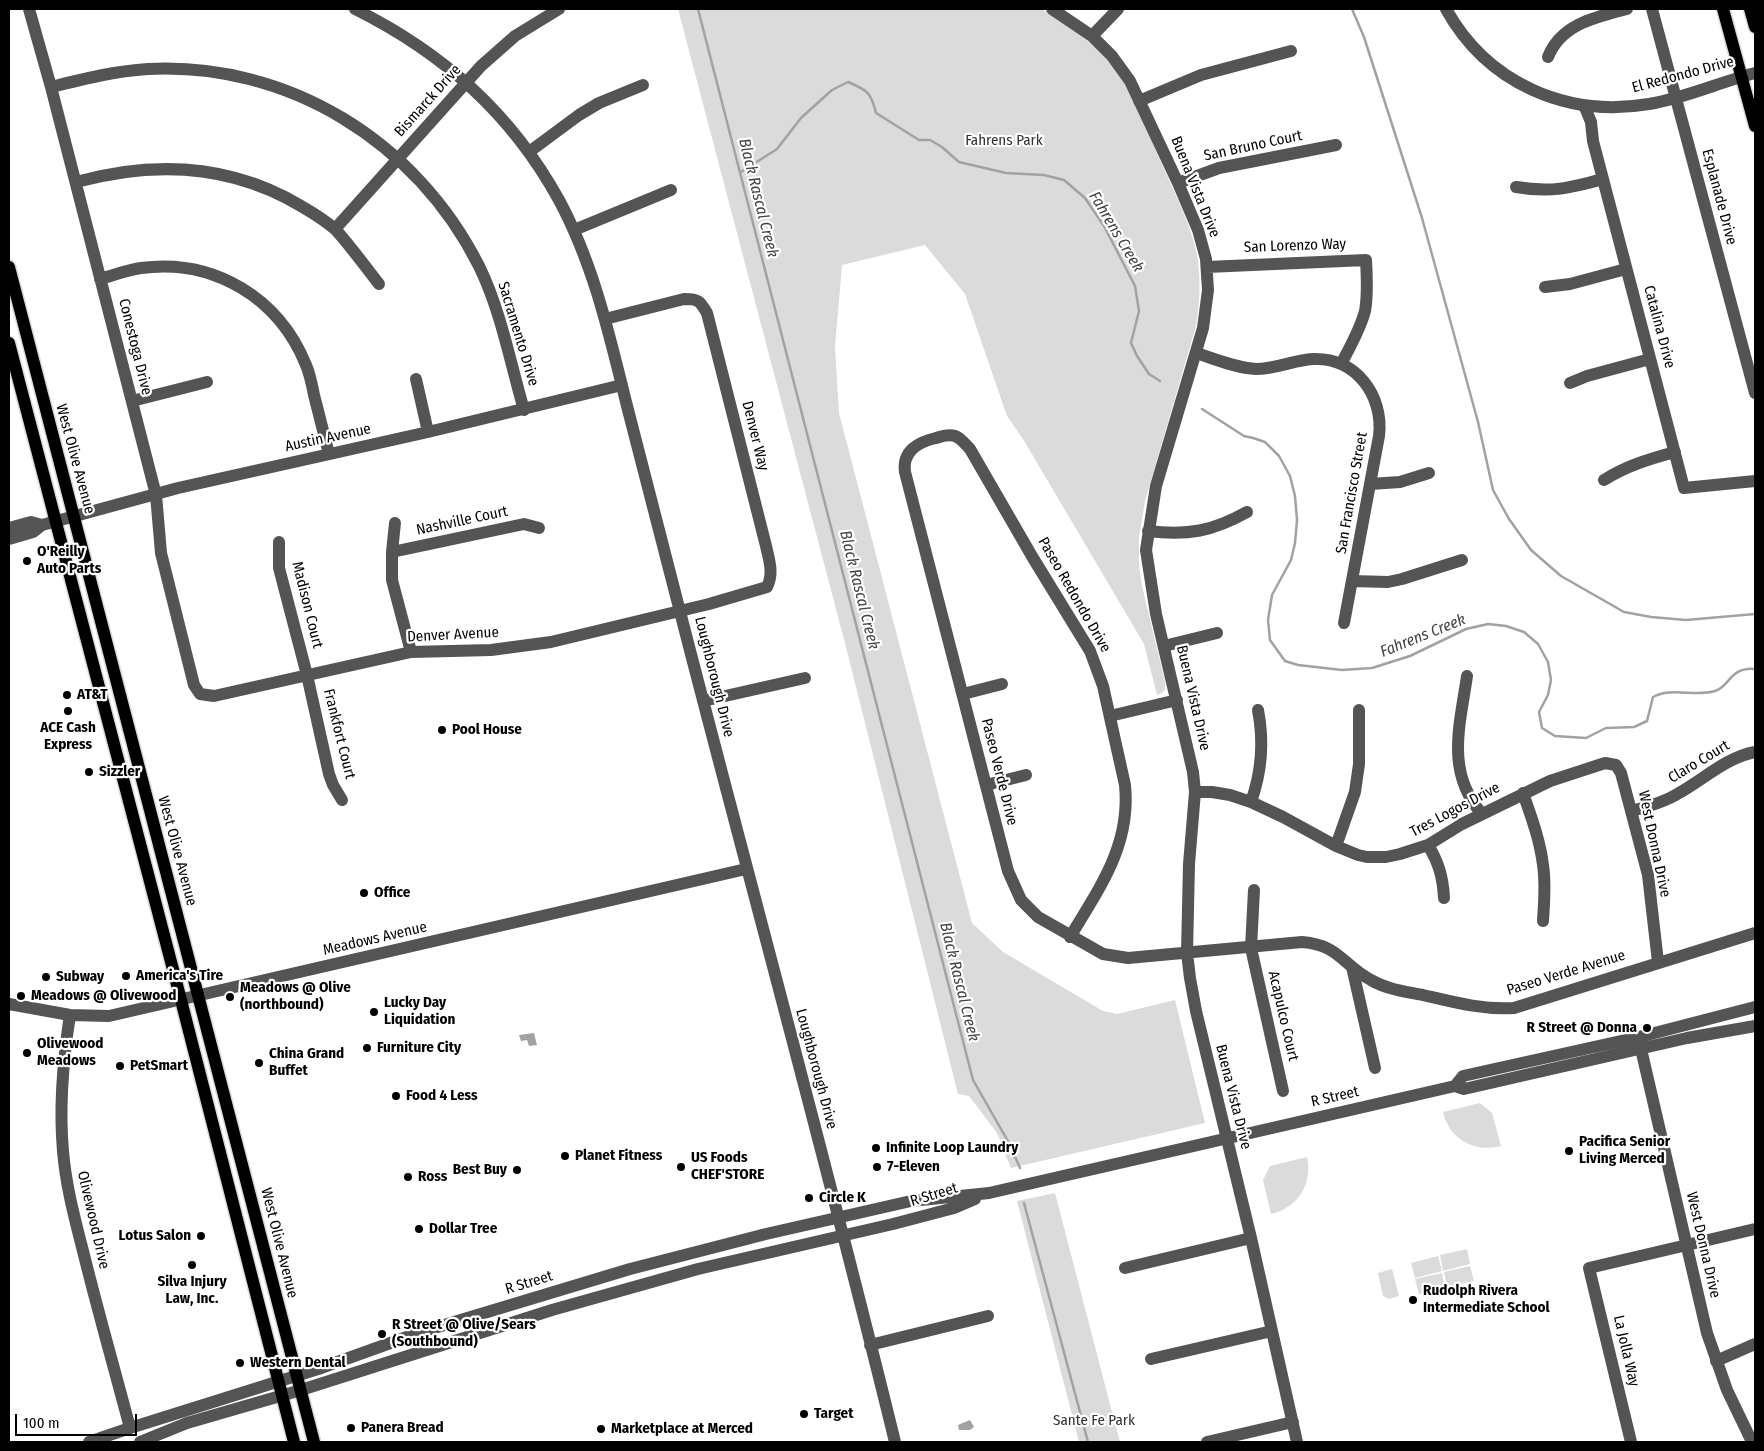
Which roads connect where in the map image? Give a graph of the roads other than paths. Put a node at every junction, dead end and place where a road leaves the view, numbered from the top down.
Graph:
1 (30, 9) edge
2 (355, 9) edge
3 (559, 9) edge
4 (1052, 9) edge
5 (1118, 9) edge
6 (1448, 9) edge
7 (1627, 9) edge
8 (1652, 9) edge
9 (1723, 9) edge
10 (1750, 9) edge
11 (1755, 27) edge
12 (1092, 36) junction
13 (1291, 51) dead end
14 (1548, 57) dead end
15 (1755, 73) edge
16 (1742, 76) junction
17 (466, 82) junction
18 (643, 85) dead end
19 (51, 87) junction
20 (1676, 98) junction
21 (1139, 100) junction
22 (1584, 105) junction
23 (1755, 126) edge
24 (1336, 145) dead end
25 (529, 152) junction
26 (399, 159) junction
27 (1603, 179) junction
28 (76, 182) junction
29 (1178, 183) junction
30 (1516, 187) dead end
31 (671, 190) dead end
32 (335, 229) junction
33 (574, 230) junction
34 (9, 267) edge
35 (1207, 267) junction
36 (1626, 269) junction
37 (100, 279) junction
38 (379, 284) dead end
39 (1544, 287) dead end
40 (605, 319) junction
41 (9, 344) edge
42 (1196, 353) junction
43 (1650, 359) junction
44 (1341, 364) junction
45 (416, 379) dead end
46 (207, 382) dead end
47 (1570, 383) dead end
48 (622, 385) junction
49 (1755, 393) edge
50 (132, 401) junction
51 (524, 410) junction
52 (428, 432) junction
53 (1675, 452) junction
54 (329, 454) junction
55 (905, 472) joint
56 (1429, 473) dead end
57 (1604, 480) dead end
58 (1755, 480) edge
59 (1370, 484) junction
60 (156, 495) junction
61 (1247, 512) dead end
62 (74, 517) junction
63 (395, 523) dead end
64 (48, 524) junction
65 (9, 528) edge
66 (539, 528) dead end
67 (1148, 531) junction
68 (9, 539) edge
69 (279, 542) dead end
70 (392, 552) junction
71 (1462, 560) dead end
72 (1352, 581) junction
73 (680, 610) junction
74 (1344, 623) dead end
75 (1217, 633) dead end
76 (1164, 646) junction
77 (411, 652) junction
78 (307, 675) junction
79 (1467, 676) dead end
80 (805, 678) dead end
81 (1002, 684) dead end
82 (200, 694) joint
83 (962, 694) junction
84 (1178, 700) junction
85 (703, 701) junction
86 (1258, 710) dead end
87 (1359, 710) dead end
88 (1110, 716) junction
89 (1755, 752) edge
90 (1616, 766) joint
91 (1026, 775) dead end
92 (986, 785) junction
93 (1196, 792) junction
94 (1523, 793) junction
95 (342, 800) dead end
96 (1251, 802) junction
97 (1631, 811) junction
98 (1482, 814) junction
99 (1428, 845) junction
100 (1336, 846) junction
101 (746, 869) junction
102 (1254, 890) dead end
103 (1444, 898) dead end
104 (1543, 921) dead end
105 (1755, 933) edge
106 (1070, 937) junction
107 (1252, 948) junction
108 (1187, 953) junction
109 (1658, 962) junction
110 (1352, 967) junction
111 (198, 996) junction
112 (181, 1000) junction
113 (9, 1004) edge
114 (1755, 1007) edge
115 (70, 1015) junction
116 (1755, 1026) edge
117 (1641, 1049) junction
118 (1376, 1068) dead end
119 (1455, 1086) junction
120 (1283, 1091) dead end
121 (1227, 1139) junction
122 (989, 1193) junction
123 (838, 1218) junction
124 (1755, 1229) edge
125 (843, 1236) junction
126 (1251, 1238) junction
127 (1687, 1245) junction
128 (703, 1250) junction
129 (630, 1268) junction
130 (1125, 1268) dead end
131 (635, 1286) junction
132 (552, 1310) junction
133 (494, 1311) junction
134 (988, 1316) dead end
135 (1272, 1331) junction
136 (421, 1332) junction
137 (1755, 1344) edge
138 (870, 1345) junction
139 (428, 1349) junction
140 (1150, 1359) dead end
141 (1716, 1361) junction
142 (381, 1364) junction
143 (297, 1376) junction
144 (278, 1382) junction
145 (301, 1390) junction
146 (282, 1394) junction
147 (178, 1414) junction
148 (1293, 1422) junction
149 (130, 1428) junction
150 (89, 1442) edge
151 (109, 1442) edge
152 (135, 1442) edge
153 (140, 1442) edge
154 (294, 1442) edge
155 (314, 1442) edge
156 (895, 1442) edge
157 (1207, 1442) edge
158 (1297, 1442) edge
159 (1631, 1442) edge
160 (1752, 1442) edge

1 - 19 street, Conestoga Drive
2 - 17 street, Loughborough Drive
3 - 17 street, Bismarck Drive
4 - 12 street, Buena Vista Drive
5 - 12 street
6 - 22 street, El Redondo Drive
7 - 14 street
8 - 20 street, Esplanade Drive
9 - 16 main road
10 - 11 main road
12 - 21 street, Buena Vista Drive
13 - 21 street
15 - 16 street, El Redondo Drive
16 - 20 street, El Redondo Drive
16 - 23 main road
17 - 25 street, Loughborough Drive
17 - 26 street, Bismarck Drive
18 - 25 street
19 - 26 street, Sacramento Drive
19 - 28 street, Conestoga Drive
20 - 22 street, El Redondo Drive
20 - 49 street, Esplanade Drive
21 - 29 street, Buena Vista Drive
22 - 27 street, Catalina Drive
24 - 29 street, San Bruno Court
25 - 33 street, Loughborough Drive
26 - 32 street, Bismarck Drive
26 - 51 street, Sacramento Drive
27 - 30 street
27 - 36 street, Catalina Drive
28 - 32 street
28 - 37 street, Conestoga Drive
29 - 35 street, Buena Vista Drive
31 - 33 street
32 - 38 street
33 - 40 street, Loughborough Drive
34 - 62 main road, West Olive Avenue
35 - 42 street, Buena Vista Drive
35 - 44 street, San Lorenzo Way
36 - 39 street
36 - 43 street, Catalina Drive
37 - 50 street, Conestoga Drive
37 - 54 street
40 - 48 street, Loughborough Drive
40 - 73 street, Denver Way
41 - 64 main road
42 - 44 street, San Francisco Street
42 - 67 street, Buena Vista Drive
43 - 47 street
43 - 53 street, Catalina Drive
44 - 59 street, San Francisco Street
45 - 52 street
46 - 50 street
48 - 51 street, Austin Avenue
48 - 73 street, Loughborough Drive
50 - 60 street, Conestoga Drive
51 - 52 street, Austin Avenue
52 - 54 street, Austin Avenue
53 - 57 street
53 - 58 street, Catalina Drive
54 - 60 street, Austin Avenue
55 - 83 street, Paseo Verde Drive
55 - 88 street, Paseo Redondo Drive
56 - 59 street
59 - 72 street, San Francisco Street
60 - 62 street, Austin Avenue
60 - 82 street, Conestoga Drive
61 - 67 street
62 - 64 street, Austin Avenue
62 - 111 main road, West Olive Avenue
63 - 70 street
64 - 65 street, Austin Avenue
64 - 68 street, Austin Avenue
64 - 112 main road
66 - 70 street, Nashville Court
67 - 76 street, Buena Vista Drive
69 - 78 street, Madison Court
70 - 77 street
71 - 72 street
72 - 74 street, San Francisco Street
73 - 77 street, Denver Avenue
73 - 85 street, Loughborough Drive
75 - 76 street
76 - 84 street, Buena Vista Drive
77 - 78 street, Denver Avenue
78 - 82 street, Denver Avenue
78 - 95 street, Frankfort Court
79 - 98 street
80 - 85 street
81 - 83 street
83 - 92 street, Paseo Verde Drive
84 - 88 street
84 - 93 street, Buena Vista Drive
85 - 101 street, Loughborough Drive
86 - 96 street
87 - 100 street
88 - 106 street, Paseo Redondo Drive
89 - 97 street, Claro Court
90 - 94 street, Tres Logos Drive
90 - 97 street, West Donna Drive
91 - 92 street
92 - 106 street, Paseo Verde Drive
93 - 96 street, Tres Logos Drive
93 - 108 street, Buena Vista Drive
94 - 98 street, Tres Logos Drive
94 - 104 street
96 - 100 street, Tres Logos Drive
97 - 109 street, West Donna Drive
98 - 99 street, Tres Logos Drive
99 - 100 street, Tres Logos Drive
99 - 103 street
101 - 111 street, Meadows Avenue
101 - 123 street, Loughborough Drive
102 - 107 street, Acapulco Court
105 - 109 street, Paseo Verde Avenue
106 - 108 street, Paseo Verde Drive
107 - 108 street, Paseo Verde Avenue
107 - 110 street, Paseo Verde Avenue
107 - 120 street, Acapulco Court
108 - 121 street, Buena Vista Drive
109 - 110 street, Paseo Verde Avenue
110 - 118 street
111 - 112 street, Meadows Avenue
111 - 143 main road, West Olive Avenue
112 - 115 street, Meadows Avenue
112 - 144 main road
113 - 115 street, Meadows Avenue
114 - 119 street, R Street
115 - 149 street, Olivewood Drive
116 - 117 street, R Street
117 - 119 street, R Street
117 - 127 street, West Donna Drive
119 - 121 street, R Street
121 - 122 street, R Street
121 - 126 street, Buena Vista Drive
122 - 123 street, R Street
122 - 125 street, R Street
123 - 125 street, Loughborough Drive
123 - 128 street, R Street
124 - 127 street
125 - 131 street, R Street
125 - 138 street, Loughborough Drive
126 - 130 street
126 - 135 street, Buena Vista Drive
127 - 141 street, West Donna Drive
127 - 159 street, La Jolla Way
128 - 129 street, R Street
128 - 131 street
129 - 132 street
129 - 133 street, R Street
131 - 132 street, R Street
132 - 139 street, R Street
133 - 136 street, R Street
133 - 139 street
134 - 138 street
135 - 140 street
135 - 148 street, Buena Vista Drive
136 - 142 street
136 - 143 street, R Street
137 - 141 street
138 - 156 street, Loughborough Drive
139 - 142 street, R Street
141 - 160 street, West Donna Drive
142 - 145 street, R Street
143 - 144 street, R Street
143 - 145 main road, West Olive Avenue
144 - 146 main road
144 - 147 street, R Street
145 - 146 street, R Street
145 - 155 main road, West Olive Avenue
146 - 153 street, R Street
146 - 154 main road
147 - 149 street, R Street
147 - 152 street
148 - 157 street
148 - 158 street, Buena Vista Drive
149 - 150 street, R Street
149 - 151 street

